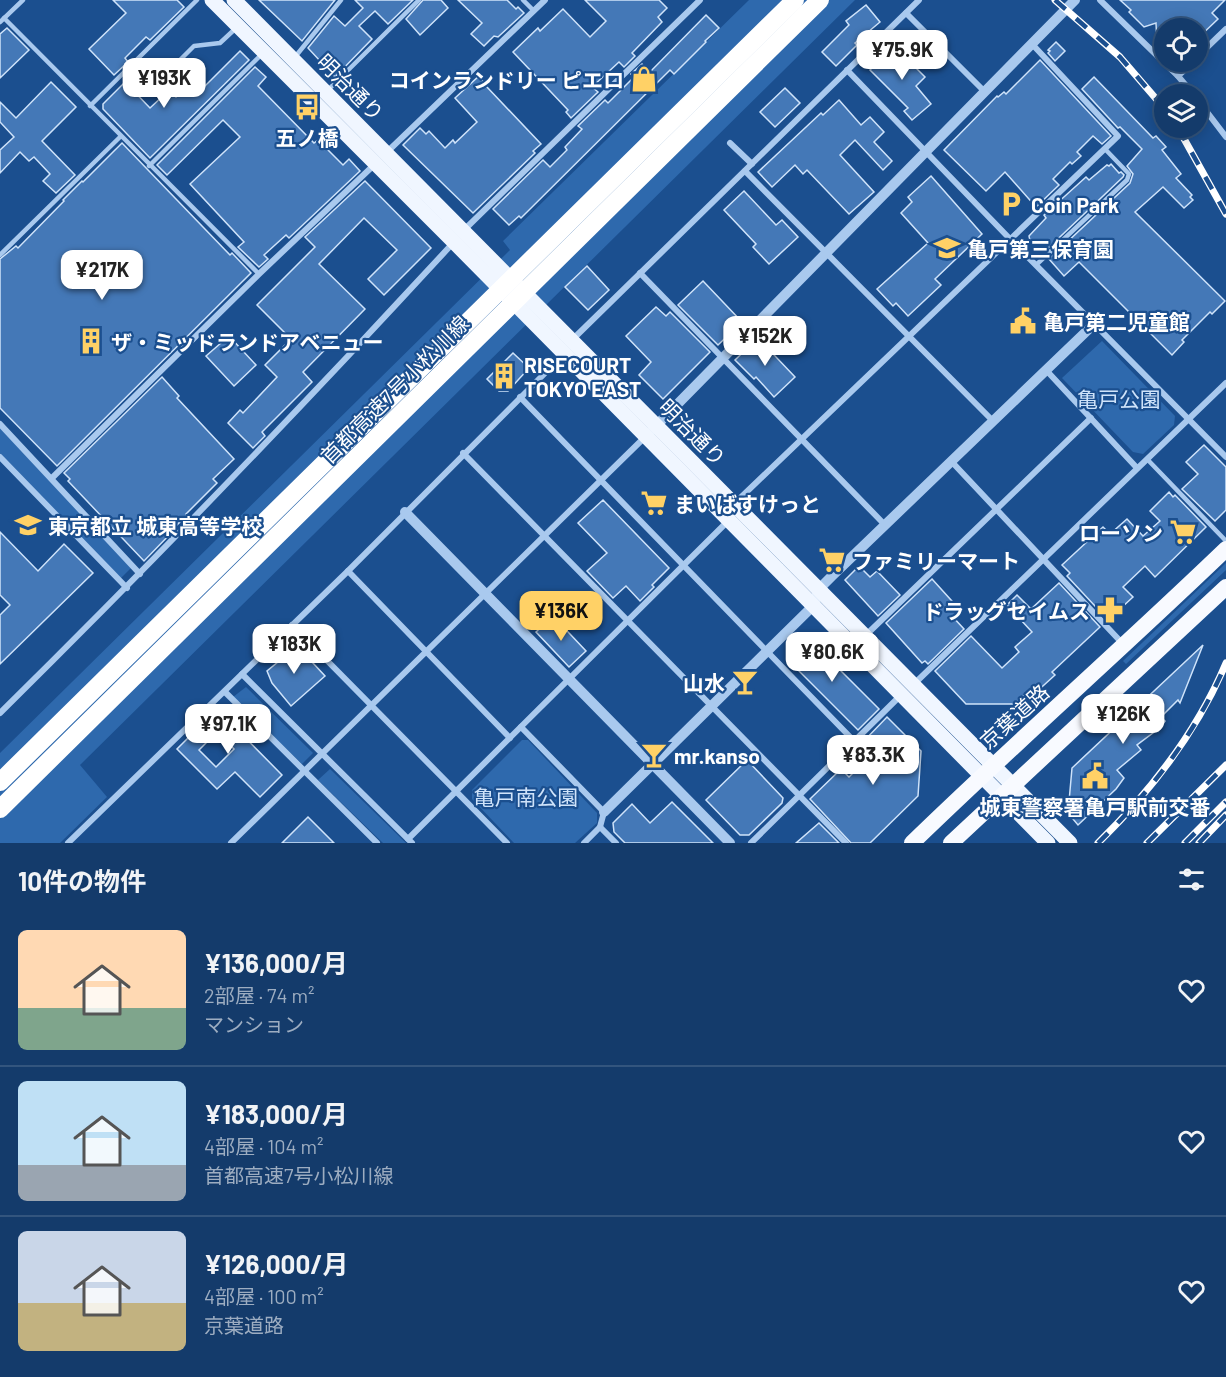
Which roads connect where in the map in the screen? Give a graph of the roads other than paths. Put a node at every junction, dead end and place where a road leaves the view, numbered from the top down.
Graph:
1 (22, 0) edge
2 (197, 0) edge
3 (212, 0) edge
4 (234, 0) edge
5 (341, 0) edge
6 (419, 0) edge
7 (523, 0) edge
8 (545, 0) edge
9 (700, 0) edge
10 (795, 0) edge
11 (820, 0) edge
12 (919, 0) edge
13 (1076, 0) edge
14 (1100, 0) edge
15 (534, 11) junction
16 (906, 13) junction
17 (2, 20) edge
18 (238, 26) junction
19 (1226, 29) edge
20 (1032, 45) junction
21 (1208, 46) edge
22 (264, 52) junction
23 (293, 59) junction
24 (130, 66) junction
25 (847, 70) junction
26 (1182, 72) edge
27 (1178, 76) junction
28 (1185, 84) edge
29 (326, 92) junction
30 (985, 92) junction
31 (90, 106) junction
32 (1208, 113) edge
33 (120, 137) junction
34 (1226, 137) edge
35 (730, 143) dead end
36 (1105, 149) junction
37 (926, 152) junction
38 (381, 158) junction
39 (752, 164) junction
40 (149, 166) junction
41 (745, 171) junction
42 (459, 236) junction
43 (1010, 240) junction
44 (826, 253) junction
45 (0, 255) edge
46 (1036, 265) junction
47 (492, 270) junction
48 (640, 273) junction
49 (259, 274) junction
50 (1094, 324) junction
51 (909, 337) junction
52 (572, 339) junction
53 (564, 354) junction
54 (723, 358) junction
55 (1046, 370) junction
56 (1226, 383) edge
57 (520, 397) junction
58 (1091, 418) junction
59 (1189, 419) junction
60 (993, 421) junction
61 (0, 424) edge
62 (657, 425) junction
63 (645, 436) junction
64 (802, 439) junction
65 (463, 453) junction
66 (0, 457) edge
67 (1226, 457) edge
68 (1147, 459) junction
69 (951, 461) junction
70 (1137, 468) junction
71 (52, 478) junction
72 (601, 480) junction
73 (735, 503) junction
74 (996, 510) junction
75 (405, 512) junction
76 (729, 521) junction
77 (885, 525) junction
78 (544, 536) junction
79 (1226, 541) edge
80 (1226, 549) edge
81 (1043, 559) junction
82 (684, 566) junction
83 (348, 571) junction
84 (141, 574) junction
85 (127, 588) junction
86 (1226, 588) edge
87 (819, 589) junction
88 (485, 594) junction
89 (813, 606) junction
90 (628, 621) junction
91 (292, 625) junction
92 (866, 636) junction
93 (1125, 646) junction
94 (426, 651) junction
95 (767, 652) junction
96 (242, 674) junction
97 (569, 679) junction
98 (913, 684) junction
99 (225, 692) junction
100 (901, 696) junction
101 (371, 705) junction
102 (712, 706) junction
103 (0, 713) edge
104 (521, 727) junction
105 (510, 738) junction
106 (854, 741) junction
107 (322, 753) junction
108 (653, 764) junction
109 (304, 771) junction
110 (987, 771) junction
111 (0, 782) edge
112 (1012, 784) junction
113 (456, 792) junction
114 (799, 796) junction
115 (1000, 796) junction
116 (0, 809) edge
117 (604, 812) junction
118 (600, 827) junction
119 (410, 841) edge
120 (1045, 842) edge
121 (68, 843) edge
122 (231, 843) edge
123 (377, 843) edge
124 (507, 843) edge
125 (584, 843) edge
126 (616, 843) edge
127 (730, 843) edge
128 (751, 843) edge
129 (846, 843) edge
130 (912, 843) edge
131 (951, 843) edge
132 (1070, 843) edge

1 - 17 lane
2 - 24 lane
3 - 18 main road, 明治通り
4 - 23 main road, 明治通り
5 - 23 lane
6 - 29 lane
7 - 15 lane
8 - 15 street
9 - 42 street
10 - 111 highway, 首都高速7号小松川線, bridge
11 - 116 highway, 首都高速7号小松川線, bridge
12 - 16 street
13 - 20 street
14 - 27 street
15 - 38 street
16 - 25 street
16 - 30 street
17 - 31 lane
18 - 22 main road, 明治通り
18 - 24 lane
19 - 21 street
20 - 30 street
20 - 36 street
22 - 38 main road, 明治通り
22 - 40 lane
23 - 29 main road, 明治通り
24 - 31 lane
25 - 37 street
25 - 39 street
26 - 27 street
27 - 28 street
29 - 38 main road, 明治通り
30 - 37 street
31 - 33 lane
32 - 34 street
33 - 40 lane
33 - 45 lane
35 - 39 street
36 - 43 street
36 - 46 lane
37 - 43 street
37 - 44 street
38 - 42 main road, 明治通り
38 - 49 street
39 - 41 street
40 - 49 lane
41 - 44 street
41 - 48 street
42 - 47 main road, 明治通り
42 - 84 street
43 - 46 street
43 - 51 street
44 - 51 street
44 - 54 street
46 - 50 street
47 - 52 main road, 明治通り, bridge
47 - 53 main road, 明治通り, bridge
48 - 52 street
48 - 54 street
49 - 71 street
50 - 55 street
50 - 59 street
51 - 60 street
51 - 64 street
52 - 53 street
52 - 62 main road, 明治通り
53 - 57 street
53 - 63 main road, 明治通り
54 - 62 street
54 - 64 street
55 - 58 street
55 - 60 street
56 - 59 street
57 - 65 street
57 - 72 street
58 - 70 street
58 - 74 street
59 - 67 street
59 - 68 street
60 - 69 street
61 - 71 street
62 - 63 street
62 - 73 main road, 明治通り
63 - 72 street
63 - 76 main road, 明治通り
64 - 73 street
64 - 77 street
65 - 75 street
65 - 78 street
66 - 85 street
68 - 70 street
68 - 79 lane
69 - 74 street
69 - 77 street
70 - 81 street
71 - 84 street
72 - 78 street
72 - 82 street
73 - 87 main road, 明治通り
74 - 81 street
74 - 92 street
75 - 83 street
75 - 88 street
76 - 82 street
76 - 89 main road, 明治通り
77 - 87 street
78 - 88 street
78 - 90 street
80 - 93 highway, 京葉道路
81 - 93 street
81 - 98 street
82 - 90 street
82 - 95 street
83 - 91 street
83 - 94 street
84 - 85 street
85 - 103 street
86 - 112 highway
87 - 89 street
87 - 92 main road, 明治通り
88 - 94 street
88 - 97 street
89 - 95 street
89 - 100 main road, 明治通り
90 - 97 street
90 - 102 street
91 - 96 street
91 - 101 street
92 - 98 main road, 明治通り
93 - 110 highway, 京葉道路
94 - 101 street
94 - 105 street
95 - 102 street
95 - 106 street
96 - 99 street
96 - 107 street
97 - 104 street
97 - 108 street
98 - 110 main road, 明治通り
99 - 109 street
99 - 121 street
100 - 106 street
100 - 110 main road, 明治通り
101 - 107 street
101 - 113 street
102 - 108 street
102 - 114 street
104 - 105 street
104 - 117 street
105 - 113 street
106 - 114 street
107 - 109 street
107 - 119 street
108 - 117 street
108 - 127 street
109 - 122 street
109 - 123 street
110 - 112 main road, 明治通り
110 - 115 main road, 明治通り
110 - 130 highway, 京葉道路
112 - 115 highway
112 - 132 main road, 明治通り
113 - 119 street
113 - 124 street
114 - 128 street
114 - 129 street
115 - 120 main road, 明治通り
115 - 131 highway
117 - 118 street
118 - 125 street
118 - 126 street

